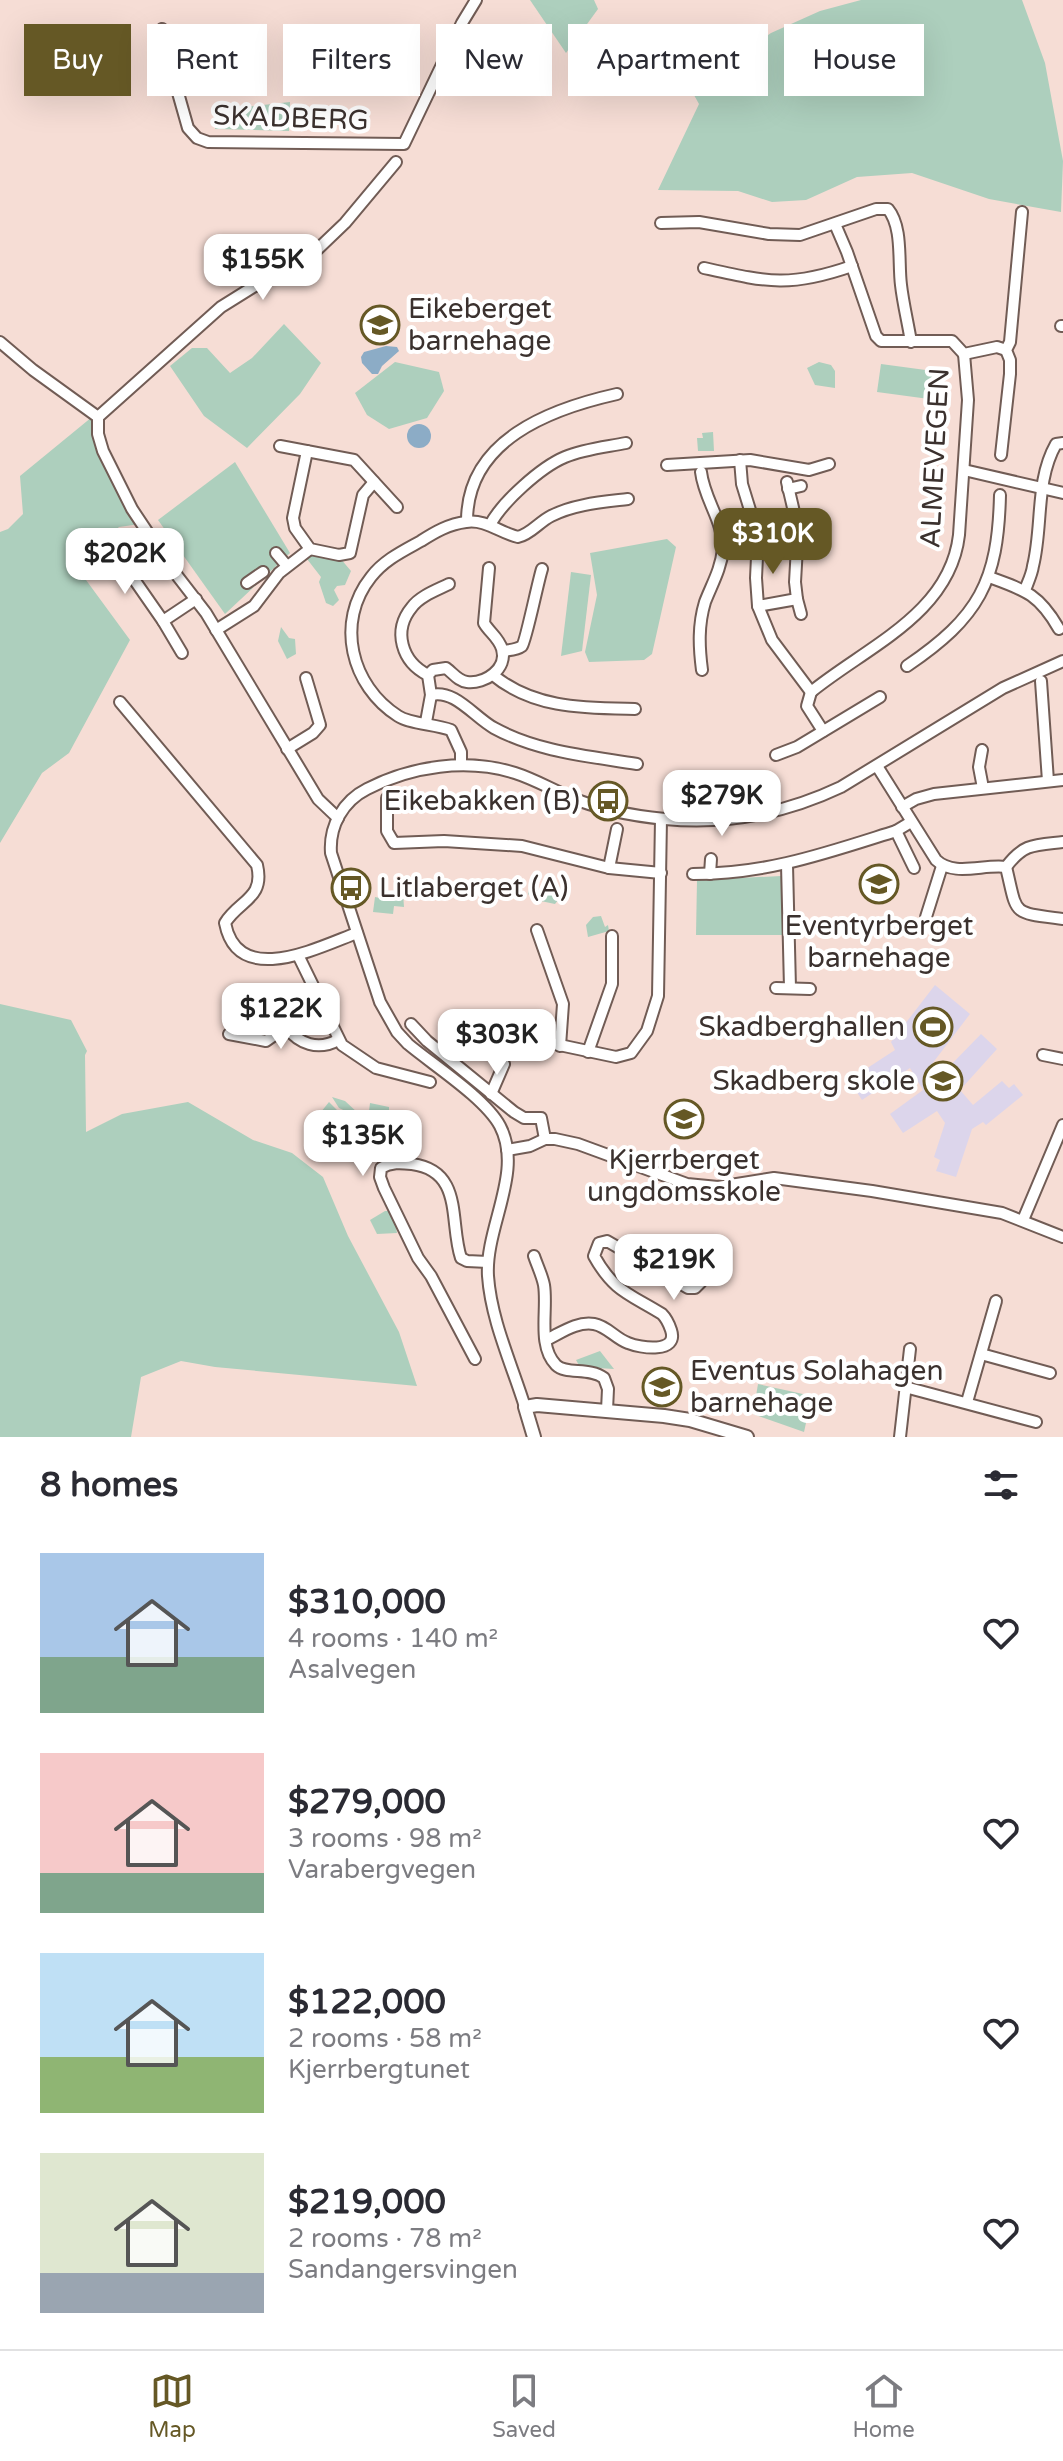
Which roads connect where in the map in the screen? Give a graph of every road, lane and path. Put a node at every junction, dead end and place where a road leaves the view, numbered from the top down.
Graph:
1 (476, 0) edge
2 (179, 96) edge
3 (396, 162) dead end
4 (1022, 212) dead end
5 (661, 223) dead end
6 (835, 224) junction
7 (852, 266) junction
8 (704, 268) dead end
9 (0, 342) edge
10 (911, 342) junction
11 (1006, 350) junction
12 (964, 354) junction
13 (617, 394) dead end
14 (98, 417) junction
15 (626, 443) dead end
16 (1063, 443) edge
17 (280, 446) dead end
18 (307, 451) junction
19 (1001, 455) dead end
20 (740, 460) junction
21 (829, 464) dead end
22 (667, 465) dead end
23 (964, 470) junction
24 (701, 472) dead end
25 (374, 482) junction
26 (801, 486) dead end
27 (1042, 488) junction
28 (1063, 493) edge
29 (1000, 495) dead end
30 (628, 499) dead end
31 (397, 507) dead end
32 (467, 521) junction
33 (490, 525) junction
34 (756, 529) junction
35 (723, 533) junction
36 (310, 549) junction
37 (115, 552) dead end
38 (276, 553) dead end
39 (287, 566) junction
40 (489, 568) dead end
41 (542, 569) dead end
42 (263, 572) dead end
43 (989, 577) junction
44 (247, 583) dead end
45 (449, 584) dead end
46 (1025, 590) junction
47 (196, 599) junction
48 (797, 599) junction
49 (758, 606) junction
50 (801, 614) dead end
51 (163, 621) junction
52 (1059, 629) dead end
53 (216, 630) junction
54 (503, 651) junction
55 (182, 653) dead end
56 (1063, 661) edge
57 (907, 666) dead end
58 (702, 670) dead end
59 (428, 675) junction
60 (493, 675) junction
61 (306, 678) dead end
62 (1041, 681) dead end
63 (811, 692) junction
64 (431, 695) junction
65 (880, 697) dead end
66 (120, 702) dead end
67 (635, 709) dead end
68 (426, 722) junction
69 (823, 731) junction
70 (287, 749) junction
71 (982, 750) dead end
72 (776, 755) dead end
73 (637, 764) dead end
74 (457, 765) junction
75 (877, 766) junction
76 (1063, 780) edge
77 (1048, 781) junction
78 (983, 788) junction
79 (387, 798) dead end
80 (902, 807) junction
81 (339, 815) junction
82 (661, 819) junction
83 (911, 822) junction
84 (617, 829) dead end
85 (896, 831) junction
86 (1063, 842) edge
87 (711, 859) dead end
88 (787, 865) junction
89 (942, 866) junction
90 (1006, 867) junction
91 (609, 868) junction
92 (914, 868) dead end
93 (661, 873) junction
94 (693, 874) dead end
95 (710, 874) junction
96 (926, 917) dead end
97 (1063, 919) edge
98 (537, 930) dead end
99 (357, 933) junction
100 (612, 936) dead end
101 (298, 955) junction
102 (776, 988) dead end
103 (790, 988) junction
104 (810, 989) dead end
105 (320, 1003) junction
106 (411, 1024) dead end
107 (286, 1027) junction
108 (229, 1034) dead end
109 (338, 1040) junction
110 (588, 1052) junction
111 (1043, 1055) dead end
112 (1063, 1059) edge
113 (504, 1064) dead end
114 (430, 1082) dead end
115 (491, 1094) junction
116 (1063, 1125) edge
117 (545, 1139) junction
118 (507, 1150) junction
119 (1058, 1154) edge
120 (1023, 1220) junction
121 (1063, 1237) edge
122 (534, 1256) dead end
123 (488, 1262) junction
124 (697, 1269) dead end
125 (996, 1301) dead end
126 (546, 1340) junction
127 (910, 1349) dead end
128 (981, 1354) junction
129 (475, 1359) dead end
130 (1050, 1373) dead end
131 (905, 1387) junction
132 (967, 1402) junction
133 (525, 1407) junction
134 (607, 1410) junction
135 (1036, 1422) dead end
136 (534, 1437) edge
137 (747, 1437) edge
138 (900, 1437) edge

1 - 2 street, SKADBERG
3 - 14 street
4 - 11 street
5 - 6 street
6 - 7 street
6 - 10 street
7 - 8 street
7 - 10 street
9 - 14 street
10 - 12 street
11 - 12 street
11 - 19 street
12 - 23 street, ALMEVEGEN
13 - 32 street
14 - 47 street
15 - 33 street
16 - 27 street
17 - 18 street
18 - 25 street
18 - 36 street
20 - 21 street
20 - 22 street
20 - 34 street
23 - 27 street
23 - 63 street, ALMEVEGEN
24 - 35 street
25 - 31 street
25 - 36 street
26 - 48 street
27 - 28 street
27 - 46 street
29 - 43 street
30 - 33 street
32 - 33 street
32 - 68 street
34 - 35 street
34 - 49 street
35 - 58 street
36 - 39 street
37 - 51 street
38 - 39 street
39 - 53 street
40 - 54 street
41 - 54 street
42 - 44 street
43 - 46 street
43 - 57 street
45 - 59 street
46 - 52 street
47 - 51 street
47 - 53 street
48 - 49 street
48 - 50 street
49 - 63 street
51 - 55 street
53 - 70 street
54 - 60 street
56 - 75 street
59 - 60 street
59 - 64 street
60 - 67 street
61 - 70 street
62 - 77 street
63 - 69 street
64 - 68 street
64 - 73 street
65 - 69 street
66 - 101 street
68 - 74 street
69 - 72 street
70 - 81 street
71 - 78 street
74 - 81 street
74 - 82 street
75 - 80 street
75 - 82 street
76 - 77 street
77 - 78 street
78 - 80 street
79 - 91 street
80 - 83 street
81 - 99 street
82 - 93 street
83 - 85 street
83 - 89 street
84 - 91 street
85 - 88 street
85 - 92 street
86 - 90 street
87 - 95 street
88 - 95 street
88 - 103 street
89 - 90 street
89 - 96 street
90 - 97 street
91 - 93 street
93 - 110 street
94 - 95 street
98 - 110 street
99 - 101 street
99 - 118 street
100 - 110 street
101 - 105 street
102 - 103 street
103 - 104 street
105 - 107 street
105 - 109 street
106 - 115 street
107 - 108 street
107 - 109 street
109 - 114 street
111 - 112 street
113 - 115 street
115 - 117 street
116 - 119 street
117 - 118 street
117 - 120 street
118 - 123 street
119 - 120 street
120 - 121 street
122 - 126 street
123 - 129 street
123 - 133 street
124 - 126 street
125 - 128 street
126 - 134 street
127 - 131 street
128 - 130 street
128 - 132 street
131 - 132 street
131 - 138 street
132 - 135 street
133 - 134 street
133 - 136 street
134 - 137 street

